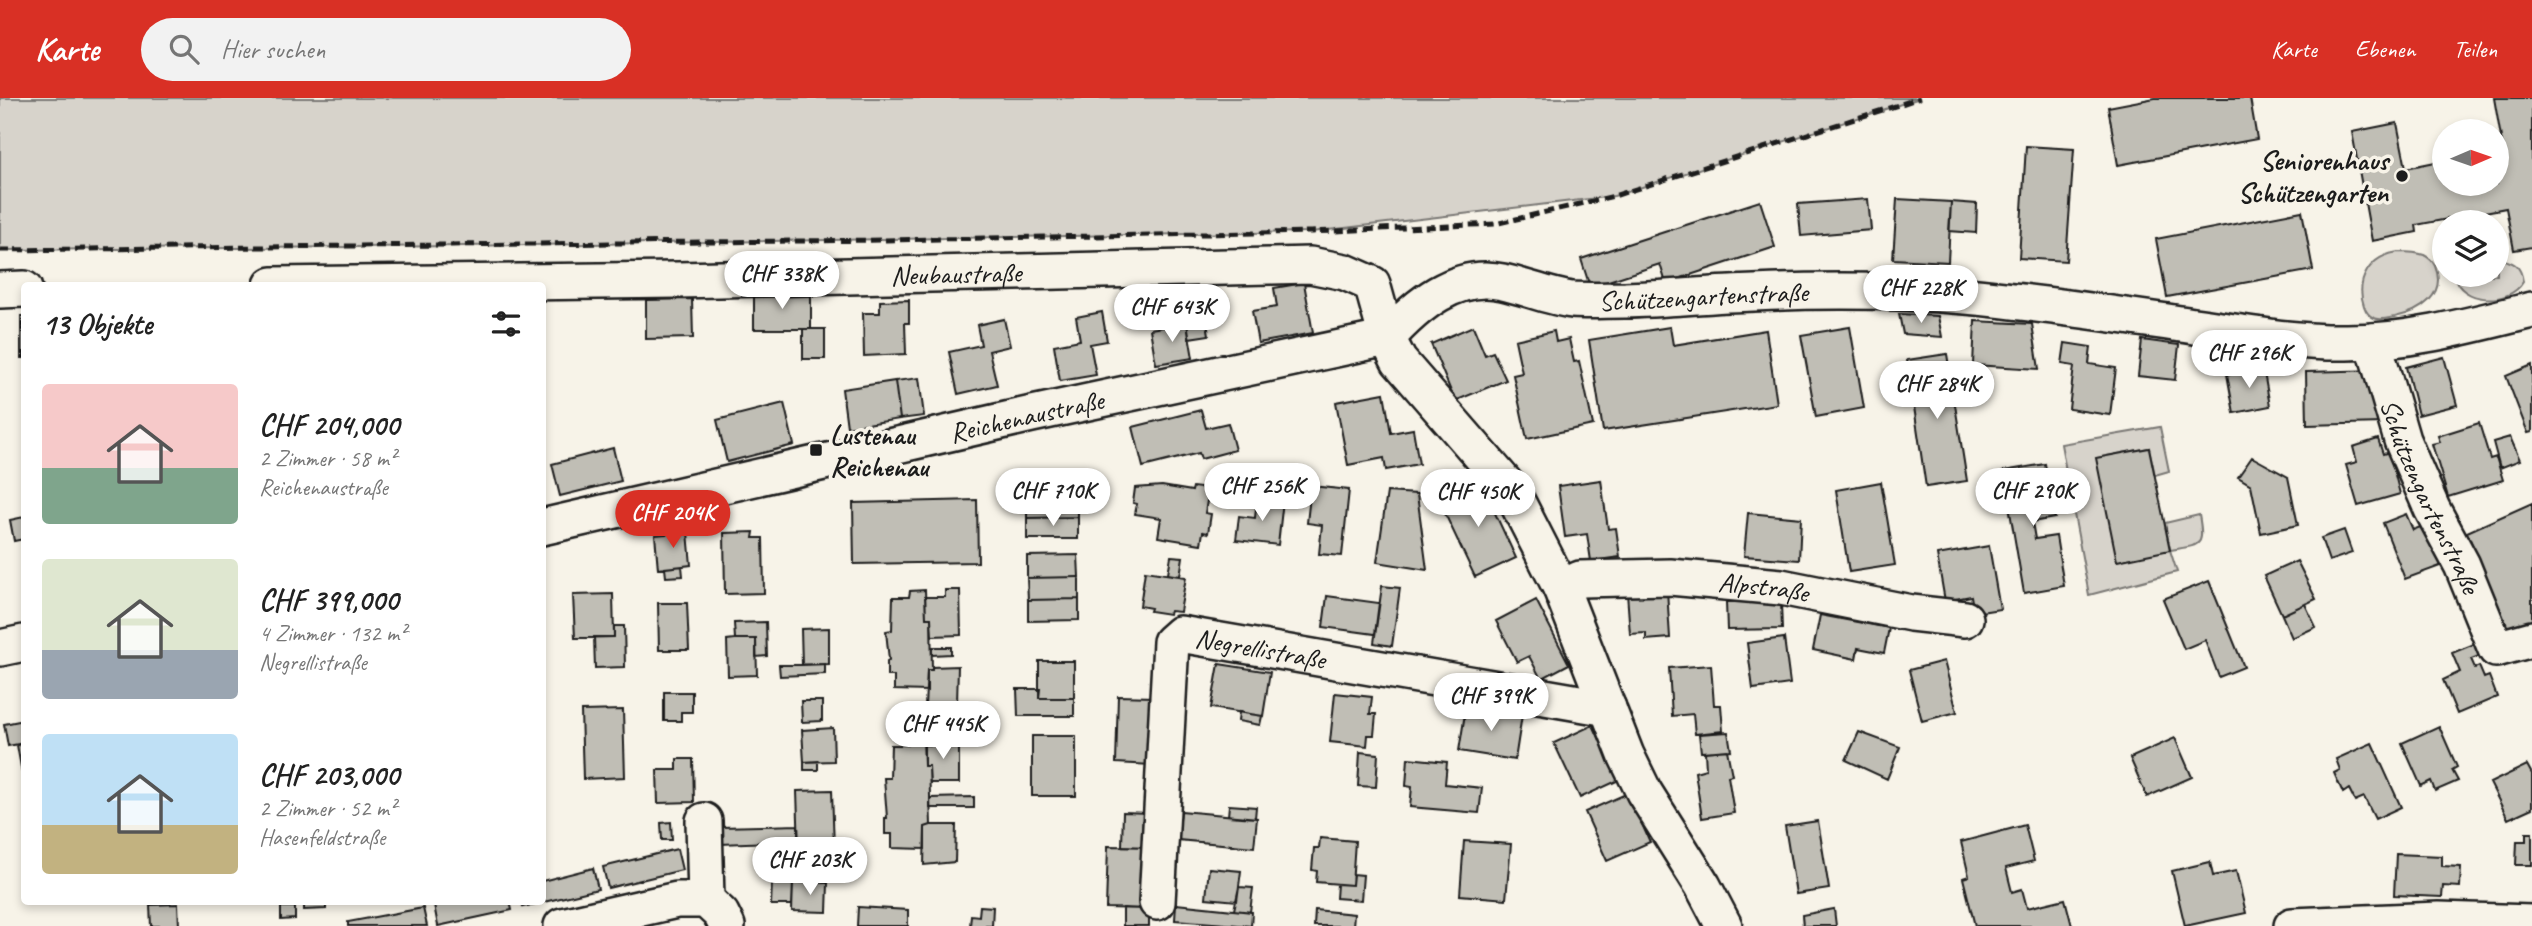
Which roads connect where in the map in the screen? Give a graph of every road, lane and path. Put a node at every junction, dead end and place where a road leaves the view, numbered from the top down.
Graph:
1 (516, 282) edge
2 (21, 289) edge
3 (0, 290) edge
4 (2532, 310) edge
5 (1387, 338) junction
6 (2373, 341) junction
7 (546, 526) edge
8 (1561, 588) junction
9 (1965, 619) dead end
10 (2532, 639) edge
11 (21, 644) edge
12 (0, 648) edge
13 (1608, 708) junction
14 (704, 821) dead end
15 (1157, 902) dead end
16 (716, 913) edge
17 (2532, 923) edge
18 (562, 926) edge
19 (1724, 926) edge
20 (2292, 926) edge

1 - 5 street, Neubaustraße
2 - 3 street
4 - 6 street, Schützengartenstraße
5 - 6 street, Schützengartenstraße
5 - 7 street, Reichenaustraße
5 - 8 street
6 - 10 street, Schützengartenstraße
8 - 9 street, Alpstraße
8 - 13 street
11 - 12 street
13 - 15 street, Negrellistraße
13 - 19 street
14 - 16 street
16 - 18 street
17 - 20 street

